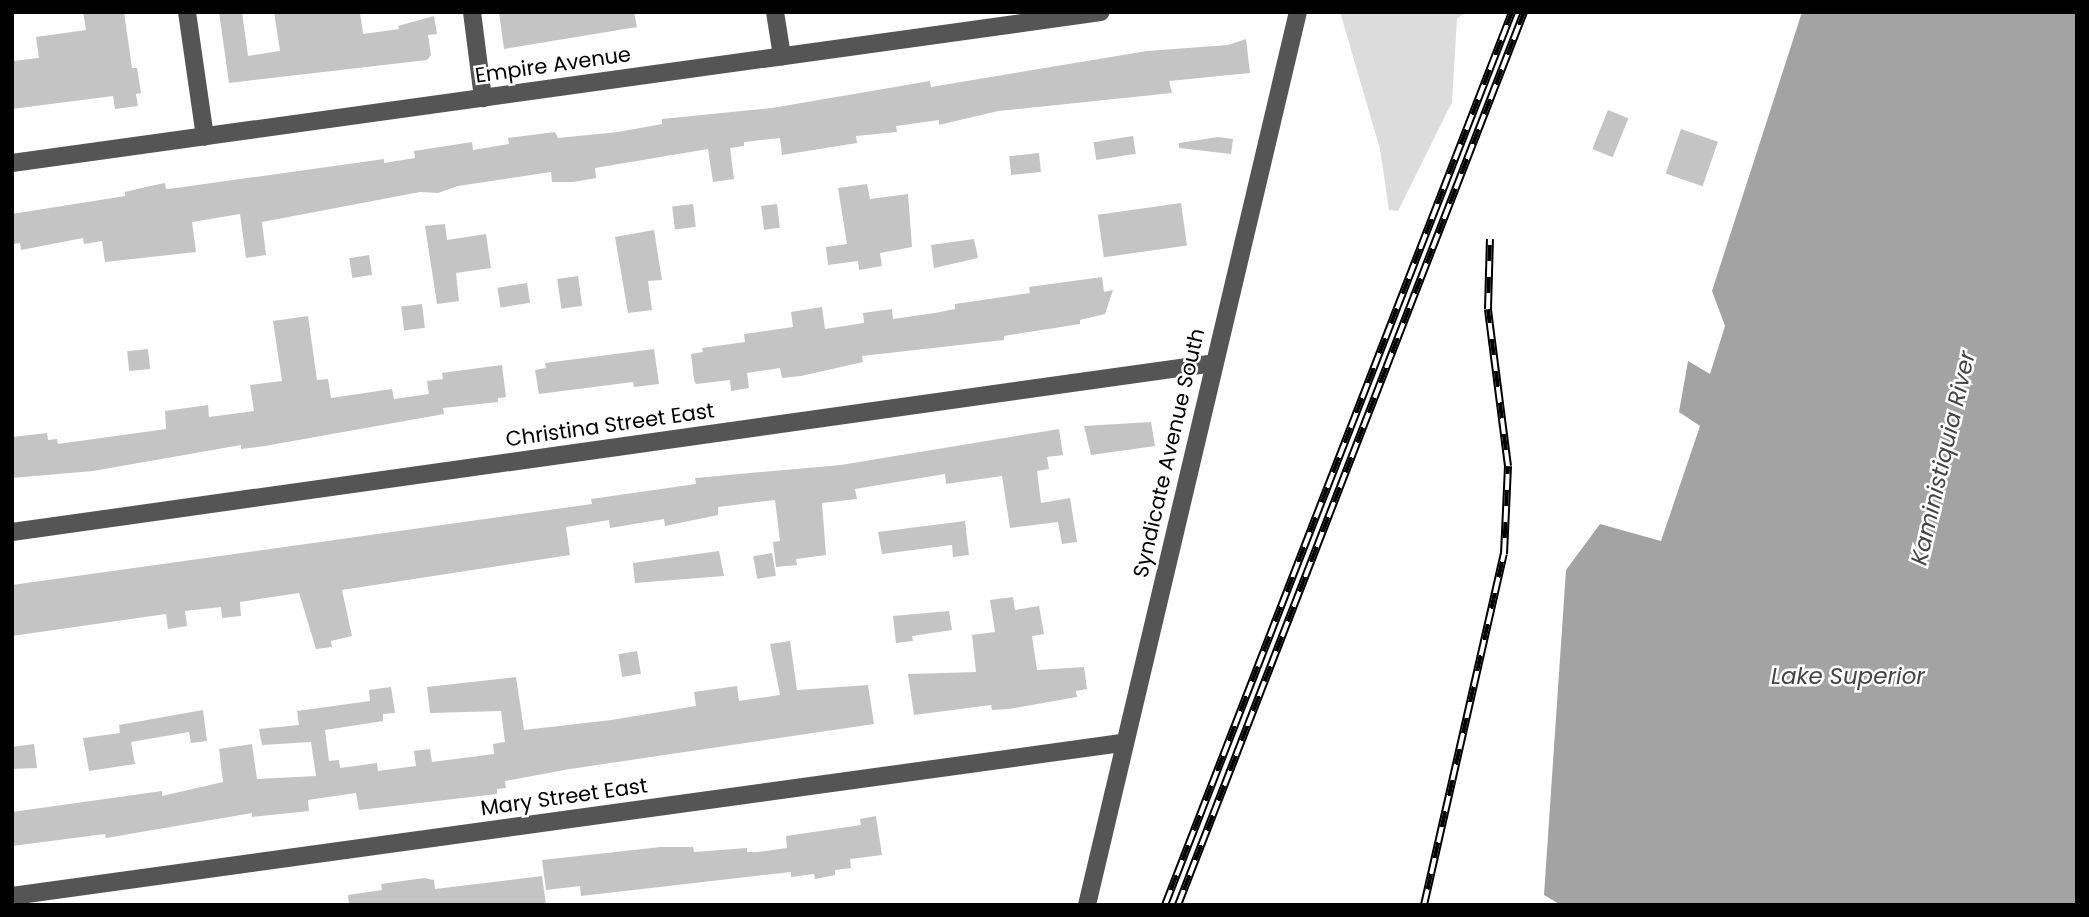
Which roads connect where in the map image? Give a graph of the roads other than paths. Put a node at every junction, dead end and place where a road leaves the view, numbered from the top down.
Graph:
1 (187, 12) edge
2 (472, 12) edge
3 (775, 12) edge
4 (1101, 12) edge
5 (1298, 12) edge
6 (782, 56) junction
7 (483, 98) junction
8 (205, 137) junction
9 (12, 163) edge
10 (1214, 363) junction
11 (12, 532) edge
12 (1122, 743) junction
13 (12, 897) edge
14 (1087, 905) edge

1 - 8 street
2 - 7 street
3 - 6 street
4 - 6 street, Empire Avenue
5 - 10 street, Syndicate Avenue South
6 - 7 street, Empire Avenue
7 - 8 street, Empire Avenue
8 - 9 street, Empire Avenue
10 - 11 street, Christina Street East
10 - 12 street, Syndicate Avenue South
12 - 13 street, Mary Street East
12 - 14 street, Syndicate Avenue South

